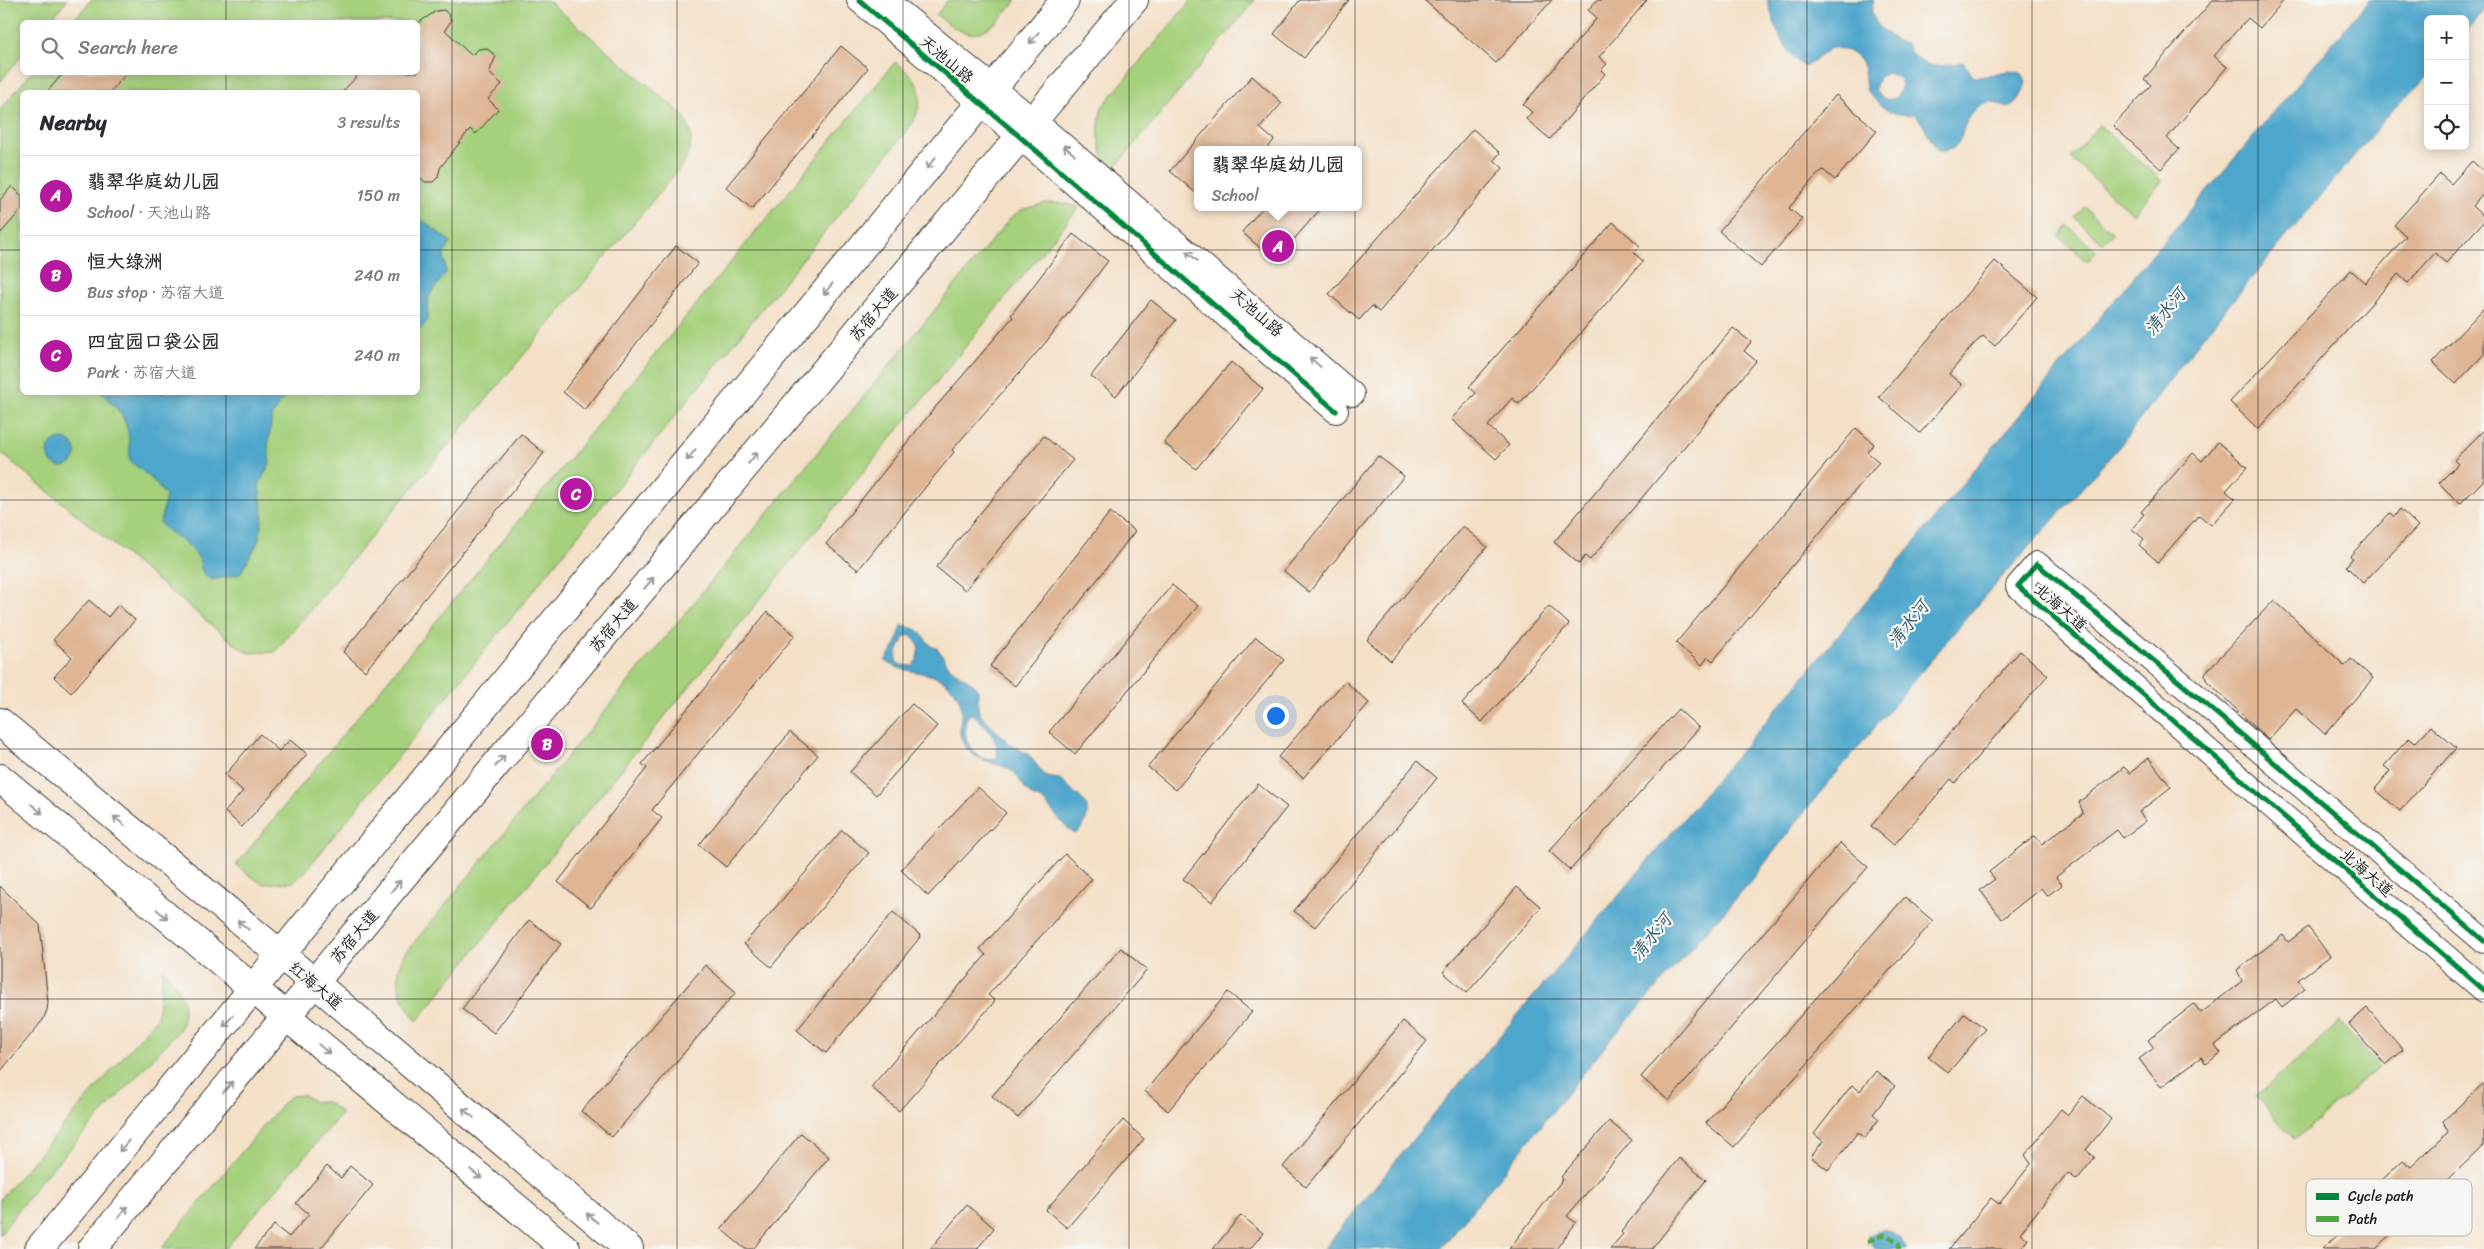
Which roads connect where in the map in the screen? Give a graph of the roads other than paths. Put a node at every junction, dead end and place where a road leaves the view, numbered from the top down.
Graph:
1 (859, 0) edge
2 (885, 0) edge
3 (1065, 0) edge
4 (1134, 0) edge
5 (987, 96) junction
6 (1027, 129) junction
7 (1352, 394) dead end
8 (1336, 411) dead end
9 (0, 722) edge
10 (0, 778) edge
11 (2484, 941) edge
12 (281, 956) junction
13 (315, 983) junction
14 (2484, 990) edge
15 (253, 991) junction
16 (286, 1018) junction
17 (39, 1249) edge
18 (92, 1249) edge
19 (566, 1249) edge
20 (629, 1249) edge

1 - 5 street, 天池山路
2 - 5 street, 天池山路
3 -> 5 main road
4 - 6 main road, 苏宿大道
5 - 6 street, 天池山路
5 -> 12 main road
7 -> 6 street, 天池山路
6 - 8 street
13 -> 6 main road, 苏宿大道
12 -> 9 main road, 红海大道
10 -> 15 main road
11 - 14 street, 北海大道
12 - 13 main road, 红海大道
12 - 15 main road
13 - 16 main road, 苏宿大道
20 -> 13 main road, 红海大道
15 - 16 main road
15 -> 17 main road
18 -> 16 main road, 苏宿大道
16 -> 19 main road

